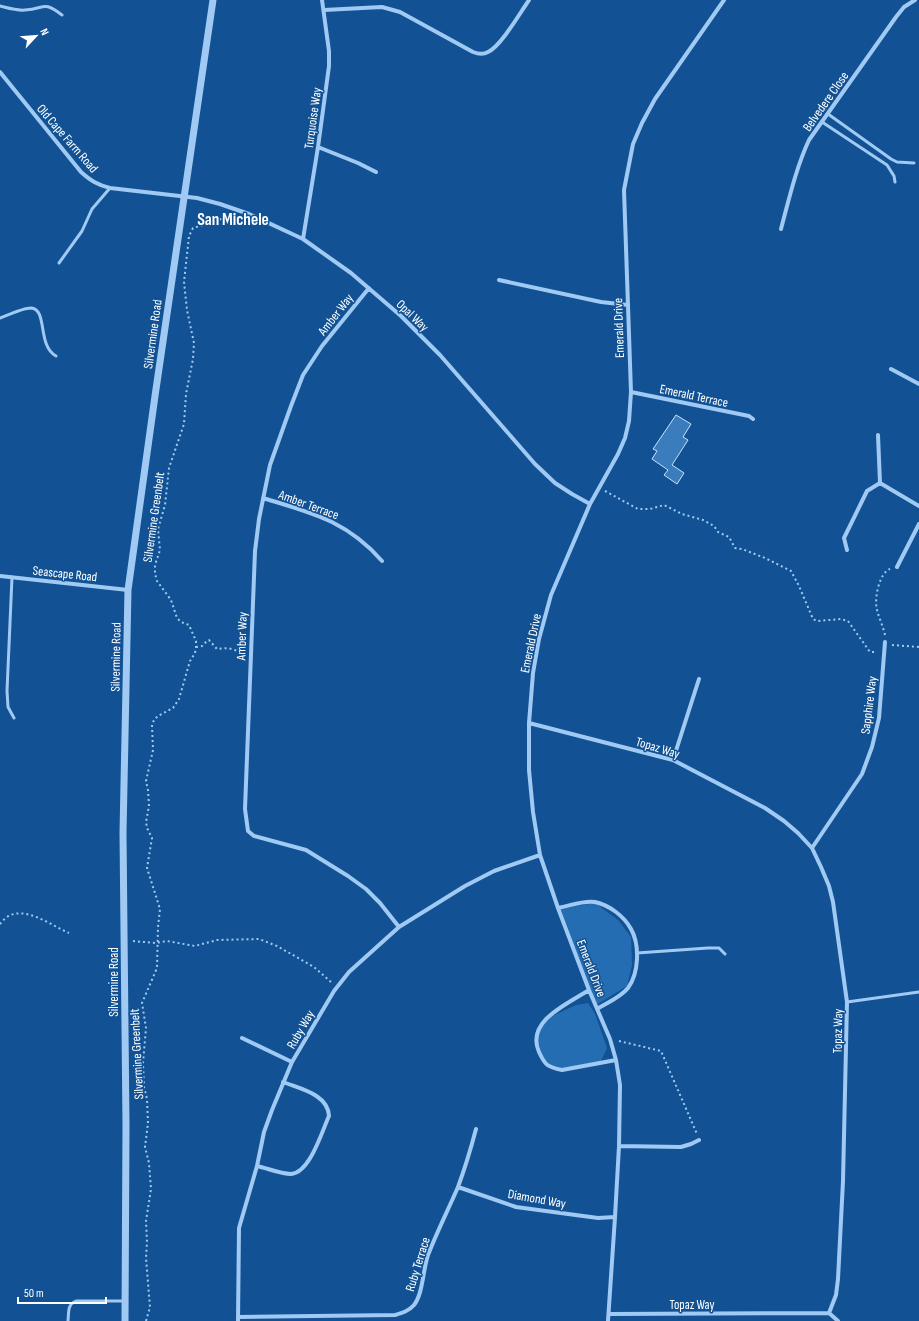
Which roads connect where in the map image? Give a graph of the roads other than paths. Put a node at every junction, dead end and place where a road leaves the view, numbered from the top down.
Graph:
1 (213, 0) edge
2 (322, 0) edge
3 (529, 0) edge
4 (724, 0) edge
5 (915, 0) edge
6 (0, 6) edge
7 (324, 10) junction
8 (62, 15) dead end
9 (0, 72) edge
10 (828, 114) junction
11 (822, 122) junction
12 (318, 147) junction
13 (914, 163) dead end
14 (376, 172) dead end
15 (894, 182) dead end
16 (110, 188) junction
17 (184, 197) junction
18 (781, 229) dead end
19 (303, 239) junction
20 (59, 263) dead end
21 (499, 280) dead end
22 (369, 288) junction
23 (628, 305) junction
24 (0, 318) edge
25 (56, 356) dead end
26 (891, 370) dead end
27 (919, 384) edge
28 (631, 392) junction
29 (753, 419) dead end
30 (878, 435) dead end
31 (880, 483) junction
32 (263, 498) junction
33 (590, 504) junction
34 (919, 506) edge
35 (919, 524) edge
36 (846, 550) dead end
37 (382, 561) dead end
38 (897, 566) road end
39 (0, 576) edge
40 (12, 577) junction
41 (128, 590) junction
42 (885, 643) road end
43 (699, 679) dead end
44 (14, 718) dead end
45 (529, 723) junction
46 (673, 760) junction
47 (812, 848) junction
48 (540, 855) junction
49 (558, 908) junction
50 (398, 927) junction
51 (637, 953) junction
52 (725, 954) dead end
53 (589, 990) junction
54 (919, 992) edge
55 (847, 1002) junction
56 (597, 1009) junction
57 (242, 1038) dead end
58 (616, 1060) junction
59 (292, 1062) junction
60 (283, 1082) junction
61 (476, 1129) dead end
62 (699, 1140) road end
63 (619, 1146) junction
64 (257, 1166) junction
65 (458, 1187) junction
66 (615, 1217) junction
67 (125, 1301) junction
68 (829, 1313) junction
69 (609, 1314) junction
70 (238, 1319) edge
71 (68, 1321) edge
72 (125, 1321) edge
73 (608, 1321) edge
74 (838, 1321) edge

1 - 17 street, Silvermine Road
2 - 7 street, Turquoise Way
3 - 7 street
4 - 23 street, Emerald Drive
5 - 10 street, Belvedere Close
6 - 8 lane
7 - 12 street, Turquoise Way
9 - 16 street, Old Cape Farm Road
10 - 11 street, Belvedere Close
10 - 13 lane
11 - 15 lane
11 - 18 street, Belvedere Close
12 - 14 street
12 - 19 street, Turquoise Way
16 - 17 street, Old Cape Farm Road
16 - 20 lane
17 - 19 street, Opal Way
17 - 41 street, Silvermine Road
19 - 22 street, Opal Way
21 - 23 street
22 - 32 street, Amber Way
22 - 33 street, Opal Way
23 - 28 street, Emerald Drive
24 - 25 lane
26 - 27 street
28 - 29 street, Emerald Terrace
28 - 33 street, Emerald Drive
30 - 31 street
31 - 34 street
31 - 36 street
32 - 37 street, Amber Terrace
32 - 50 street, Amber Way
33 - 45 street, Emerald Drive
35 - 38 street
39 - 40 street, Seascape Road
40 - 41 street, Seascape Road
40 - 44 lane
41 - 67 street, Silvermine Road
42 - 47 street, Sapphire Way
43 - 46 street
45 - 46 street, Topaz Way
45 - 48 street, Emerald Drive
46 - 47 street, Topaz Way
47 - 55 street, Topaz Way
48 - 49 street, Emerald Drive
48 - 50 street, Ruby Way
49 - 51 street
49 - 53 street, Emerald Drive
50 - 59 street, Ruby Way
51 - 52 lane
51 - 56 street
53 - 56 street, Emerald Drive
53 - 58 street
54 - 55 lane
55 - 68 street, Topaz Way
56 - 58 street, Emerald Drive
57 - 59 street
58 - 63 street, Emerald Drive
59 - 60 street, Ruby Way
60 - 64 street, Ruby Way
60 - 64 street
61 - 65 street, Ruby Terrace
62 - 63 street
63 - 66 street, Emerald Drive
64 - 70 street, Ruby Way
65 - 66 street, Diamond Way
65 - 70 street, Ruby Terrace
66 - 69 street, Emerald Drive
67 - 71 lane
67 - 72 street, Silvermine Road
68 - 69 street, Topaz Way
68 - 74 street
69 - 73 street, Emerald Drive

